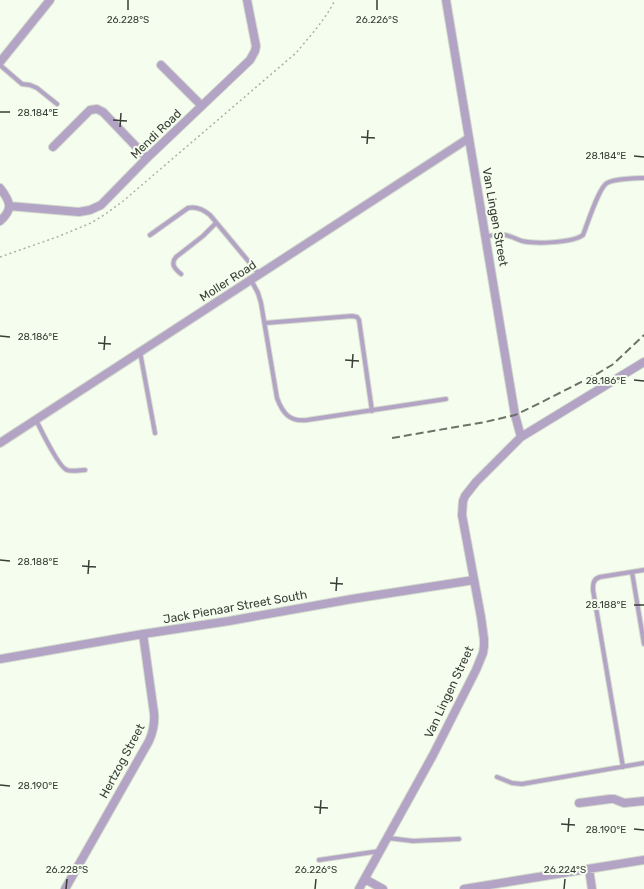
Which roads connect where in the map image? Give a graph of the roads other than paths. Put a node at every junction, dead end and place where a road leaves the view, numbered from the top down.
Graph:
1 (50, 0) edge
2 (247, 0) edge
3 (446, 0) edge
4 (0, 62) edge
5 (0, 65) edge
6 (161, 65) dead end
7 (57, 104) dead end
8 (202, 106) junction
9 (469, 138) junction
10 (53, 147) dead end
11 (147, 158) junction
12 (644, 178) edge
13 (0, 188) edge
14 (9, 206) junction
15 (0, 221) edge
16 (216, 222) junction
17 (150, 235) dead end
18 (486, 236) junction
19 (181, 274) dead end
20 (260, 274) junction
21 (251, 280) junction
22 (265, 323) junction
23 (140, 351) junction
24 (644, 362) edge
25 (446, 399) dead end
26 (372, 411) junction
27 (36, 420) junction
28 (155, 434) dead end
29 (521, 437) junction
30 (0, 443) edge
31 (85, 470) dead end
32 (644, 570) edge
33 (632, 572) junction
34 (474, 580) junction
35 (143, 634) junction
36 (644, 644) edge
37 (0, 659) edge
38 (644, 763) edge
39 (623, 767) junction
40 (497, 777) dead end
41 (644, 801) edge
42 (579, 803) dead end
43 (388, 838) junction
44 (459, 839) dead end
45 (380, 851) junction
46 (319, 860) dead end
47 (644, 860) edge
48 (590, 869) junction
49 (365, 879) junction
50 (65, 889) edge
51 (359, 889) edge
52 (383, 889) edge
53 (464, 889) edge
54 (592, 889) edge

1 - 4 street
2 - 8 street, Mendi Road
3 - 9 street, Van Lingen Street
5 - 7 lane
6 - 8 street
8 - 11 street, Mendi Road
9 - 18 street, Van Lingen Street
9 - 20 street, Moller Road
10 - 11 street
11 - 14 street, Mendi Road
12 - 18 lane
13 - 14 street
14 - 15 street
16 - 17 lane
16 - 19 lane
16 - 20 lane
18 - 29 street, Van Lingen Street
20 - 21 street, Moller Road
21 - 22 lane
21 - 23 street, Moller Road
22 - 26 lane
22 - 26 lane
23 - 27 street, Moller Road
23 - 28 lane
24 - 29 street, Van Lingen Street
25 - 26 lane
27 - 30 street, Moller Road
27 - 31 lane
29 - 34 street, Van Lingen Street
32 - 33 lane
33 - 36 lane
33 - 39 lane
34 - 35 street, Jack Pienaar Street South
34 - 43 street, Van Lingen Street
35 - 37 street, Jack Pienaar Street South
35 - 50 street, Hertzog Street
38 - 39 lane
39 - 40 lane
41 - 42 street
43 - 44 lane
43 - 45 street, Van Lingen Street
45 - 46 lane
45 - 49 street, Van Lingen Street
47 - 48 street
48 - 53 street
48 - 54 street
49 - 51 street, Van Lingen Street
49 - 52 street

